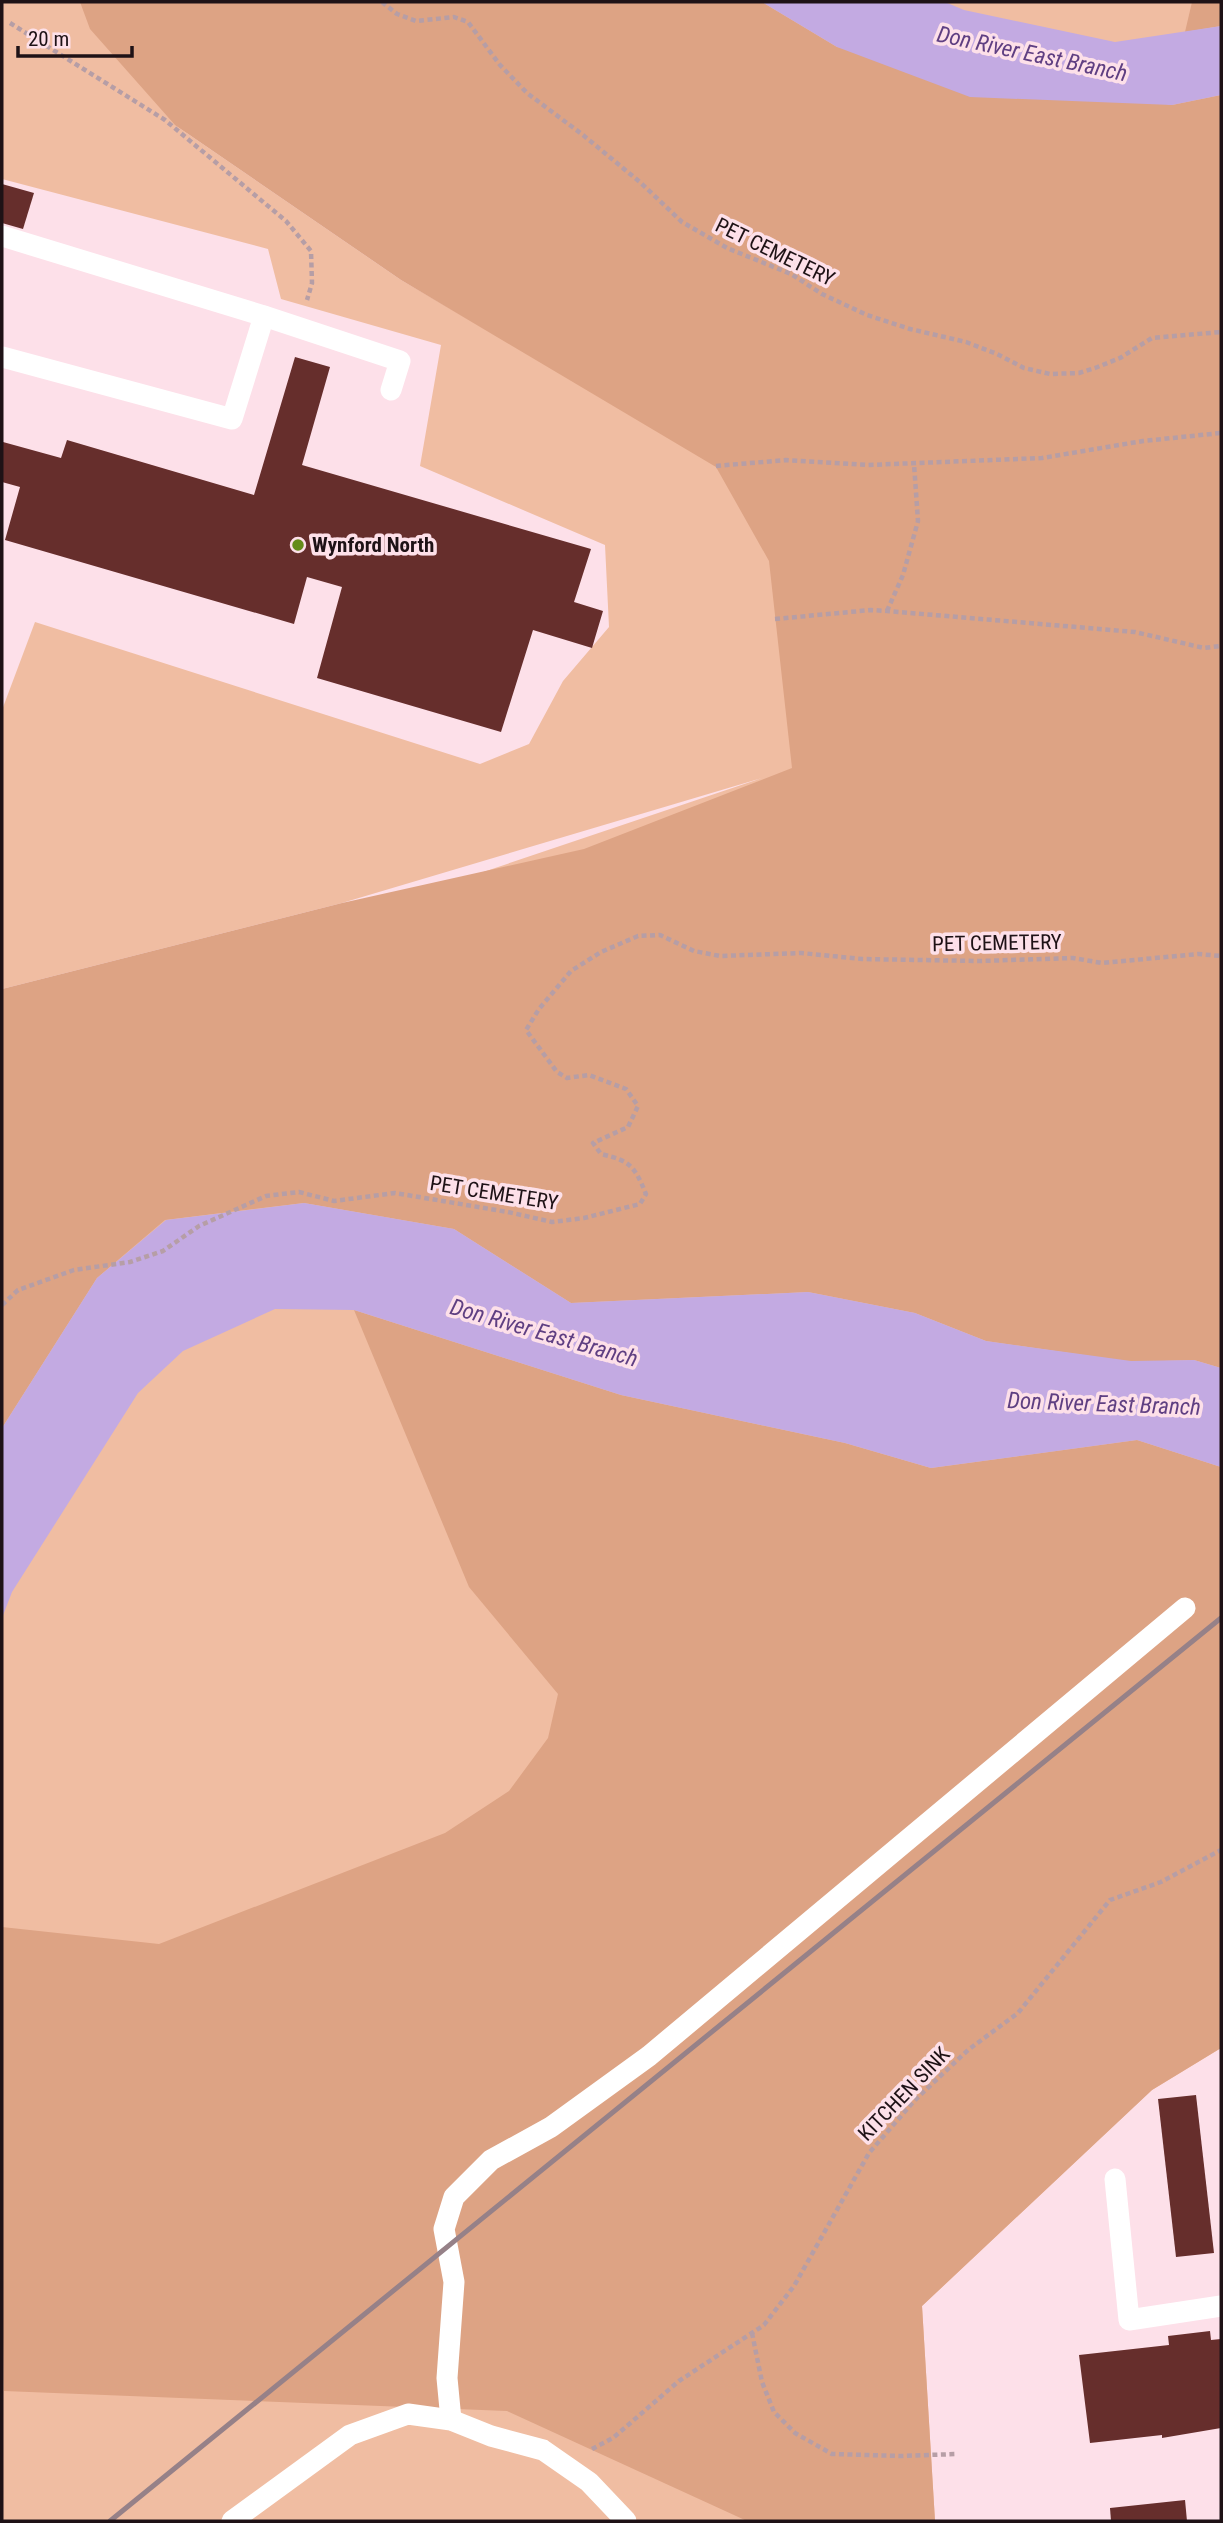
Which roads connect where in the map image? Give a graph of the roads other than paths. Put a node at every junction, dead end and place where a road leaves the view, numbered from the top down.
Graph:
1 (2, 236) edge
2 (264, 316) junction
3 (2, 357) edge
4 (391, 390) dead end
5 (1185, 1608) dead end
6 (1115, 2179) dead end
7 (1221, 2306) edge
8 (451, 2420) junction
9 (232, 2521) edge
10 (626, 2521) edge

1 - 2 lane
2 - 3 lane
2 - 4 lane
5 - 8 lane
6 - 7 lane
8 - 9 lane
8 - 10 lane

